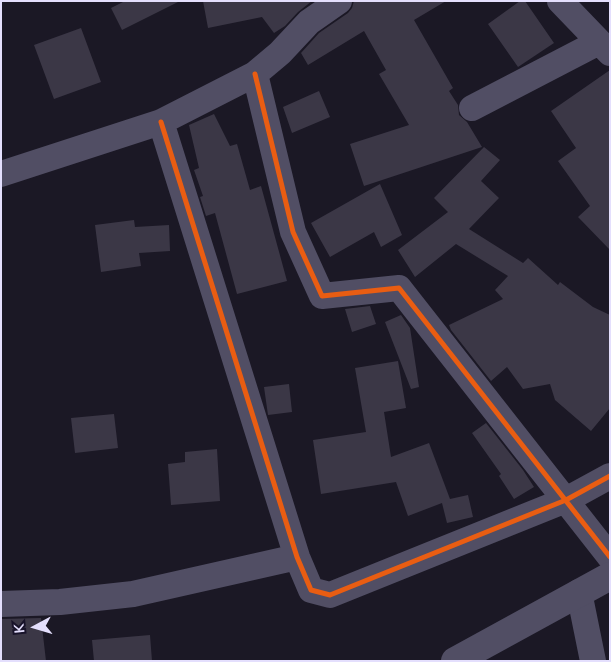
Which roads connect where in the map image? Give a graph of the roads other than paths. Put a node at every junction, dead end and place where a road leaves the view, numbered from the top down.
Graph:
1 (339, 1) edge
2 (560, 1) edge
3 (604, 47) edge
4 (255, 74) junction
5 (472, 108) dead end
6 (161, 122) junction
7 (1, 174) edge
8 (610, 476) edge
9 (566, 500) junction
10 (297, 557) junction
11 (610, 558) edge
12 (610, 576) edge
13 (579, 592) junction
14 (1, 604) edge
15 (455, 661) edge
16 (593, 661) edge

1 - 4 street
2 - 3 street
3 - 5 street
4 - 6 street
4 - 9 street
6 - 7 street
6 - 10 street
8 - 9 street
9 - 10 street
9 - 11 street
10 - 14 street
12 - 13 street
13 - 15 street
13 - 16 street

